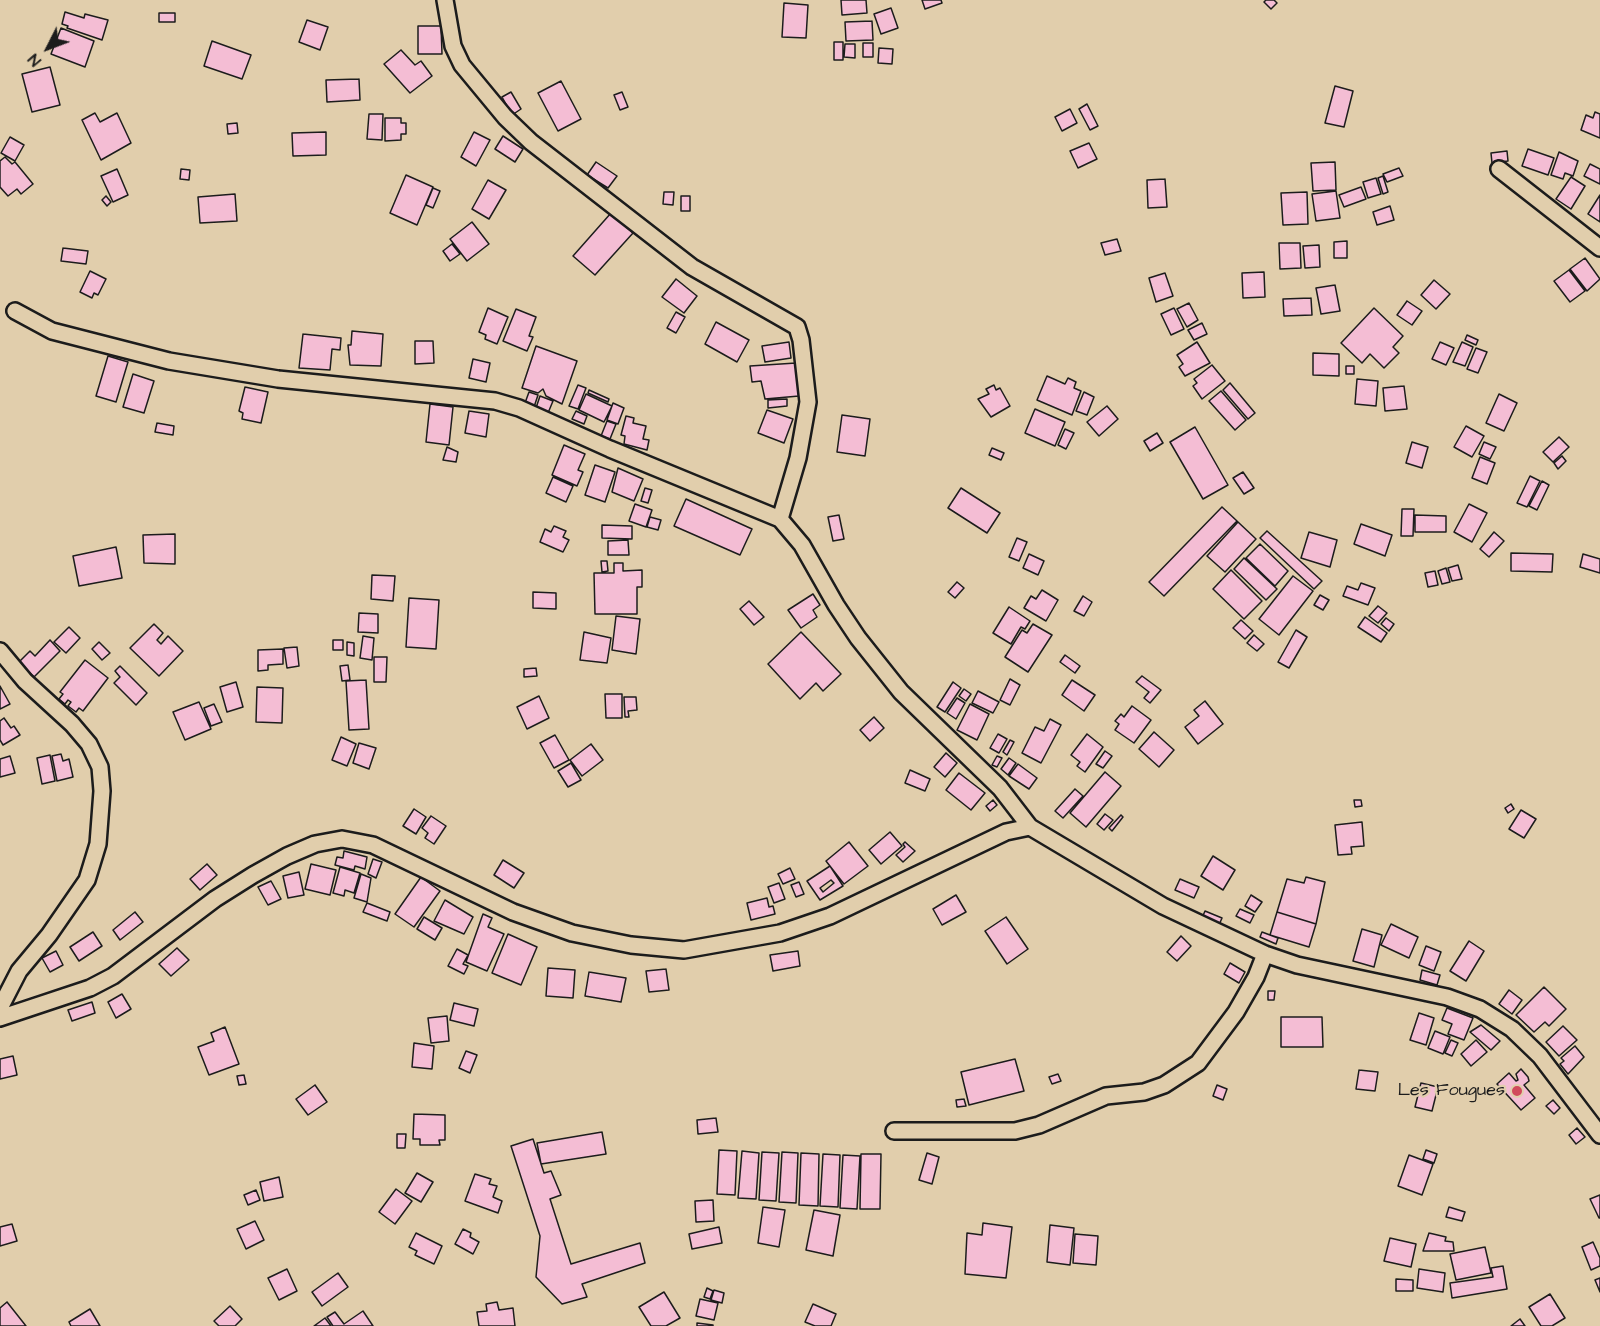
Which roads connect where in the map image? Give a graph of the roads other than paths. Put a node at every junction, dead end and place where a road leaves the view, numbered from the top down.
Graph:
1 (445, 0) edge
2 (1499, 169) dead end
3 (1600, 248) edge
4 (15, 311) dead end
5 (780, 519) junction
6 (0, 651) edge
7 (1030, 827) junction
8 (1265, 954) junction
9 (0, 1008) edge
10 (0, 1018) edge
11 (894, 1131) dead end
12 (1600, 1136) edge

1 - 5 street
2 - 3 street
4 - 5 street
5 - 7 street
6 - 9 street
7 - 8 street
7 - 10 street
8 - 11 street
8 - 12 street

